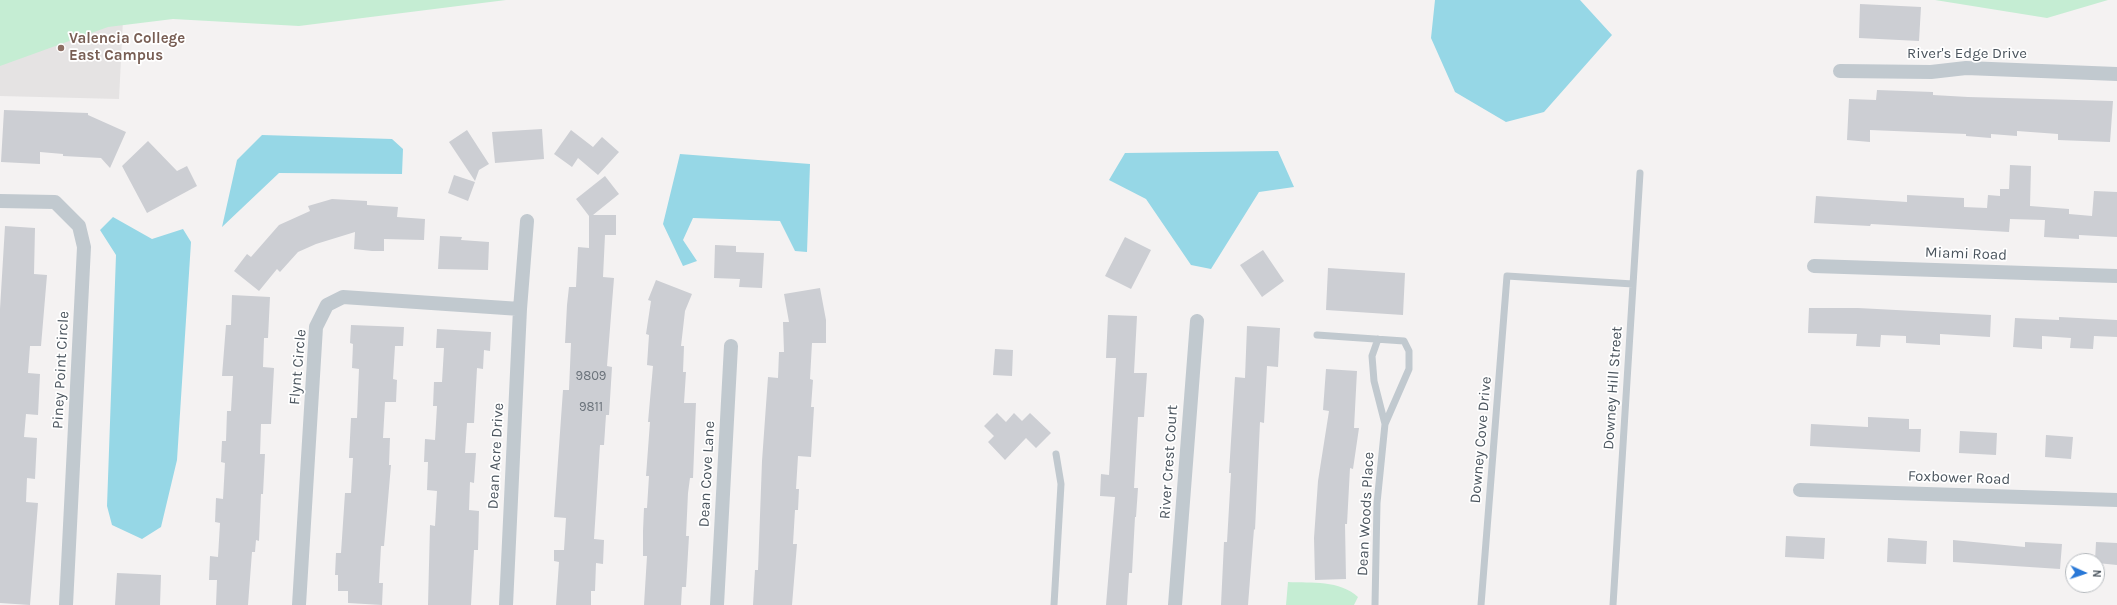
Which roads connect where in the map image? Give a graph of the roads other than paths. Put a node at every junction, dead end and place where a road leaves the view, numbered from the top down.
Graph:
1 (1840, 71) dead end
2 (2117, 74) edge
3 (1640, 173) dead end
4 (0, 201) edge
5 (528, 221) dead end
6 (1814, 266) dead end
7 (2117, 276) edge
8 (1633, 284) junction
9 (520, 308) junction
10 (1197, 321) dead end
11 (1317, 335) dead end
12 (1378, 339) junction
13 (731, 346) dead end
14 (1385, 424) junction
15 (1056, 454) dead end
16 (1800, 490) dead end
17 (2117, 500) edge
18 (66, 605) edge
19 (299, 605) edge
20 (506, 605) edge
21 (717, 605) edge
22 (1054, 605) edge
23 (1175, 605) edge
24 (1375, 605) edge
25 (1481, 605) edge
26 (1613, 605) edge

1 - 2 street, River's Edge Drive
3 - 8 lane, Downey Hill Street
4 - 18 street, Piney Point Circle
5 - 9 street, Dean Acre Drive
6 - 7 street, Miami Road
8 - 25 lane, Downey Cove Drive
8 - 26 lane, Downey Hill Street
9 - 19 street, Flynt Circle
9 - 20 street, Dean Acre Drive
10 - 23 street, River Crest Court
11 - 12 lane
12 - 14 lane
12 - 14 lane
13 - 21 street, Dean Cove Lane
14 - 24 lane, Dean Woods Place
15 - 22 lane
16 - 17 street, Foxbower Road

